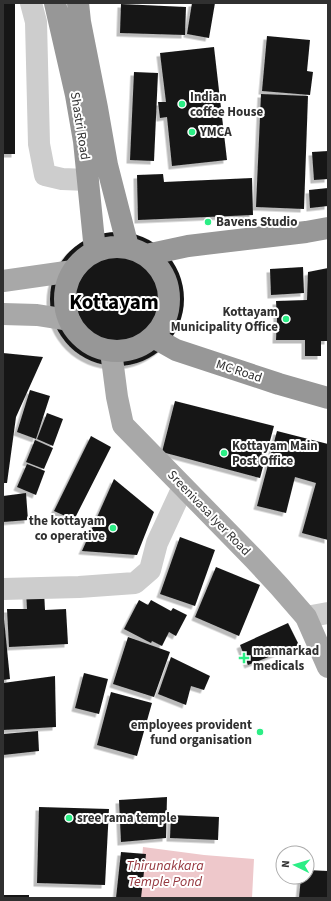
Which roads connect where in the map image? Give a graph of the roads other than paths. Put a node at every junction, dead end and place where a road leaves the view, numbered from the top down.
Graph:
1 (78, 3) edge
2 (54, 4) edge
3 (33, 12) edge
4 (88, 180) junction
5 (328, 228) edge
6 (95, 251) junction
7 (137, 251) junction
8 (73, 271) junction
9 (3, 281) edge
10 (3, 314) edge
11 (69, 320) junction
12 (153, 338) junction
13 (111, 351) junction
14 (328, 398) edge
15 (183, 487) junction
16 (3, 590) edge
17 (328, 613) edge
18 (306, 617) junction
19 (328, 667) edge

1 - 7 highway, Shastri Road
2 - 3 street
2 - 4 highway, Shastri Road
3 - 4 street
4 - 6 highway, Shastri Road
5 - 7 highway
6 - 7 highway
6 - 8 highway
7 - 12 highway
8 - 9 main road
8 - 11 highway
10 - 11 main road
11 - 13 highway
12 - 13 highway
12 - 14 highway, MC Road
13 - 15 main road, Sreenivasa Iyer Road
15 - 16 street
15 - 18 main road, Sreenivasa Iyer Road
17 - 18 street
18 - 19 main road, Sreenivasa Iyer Road

